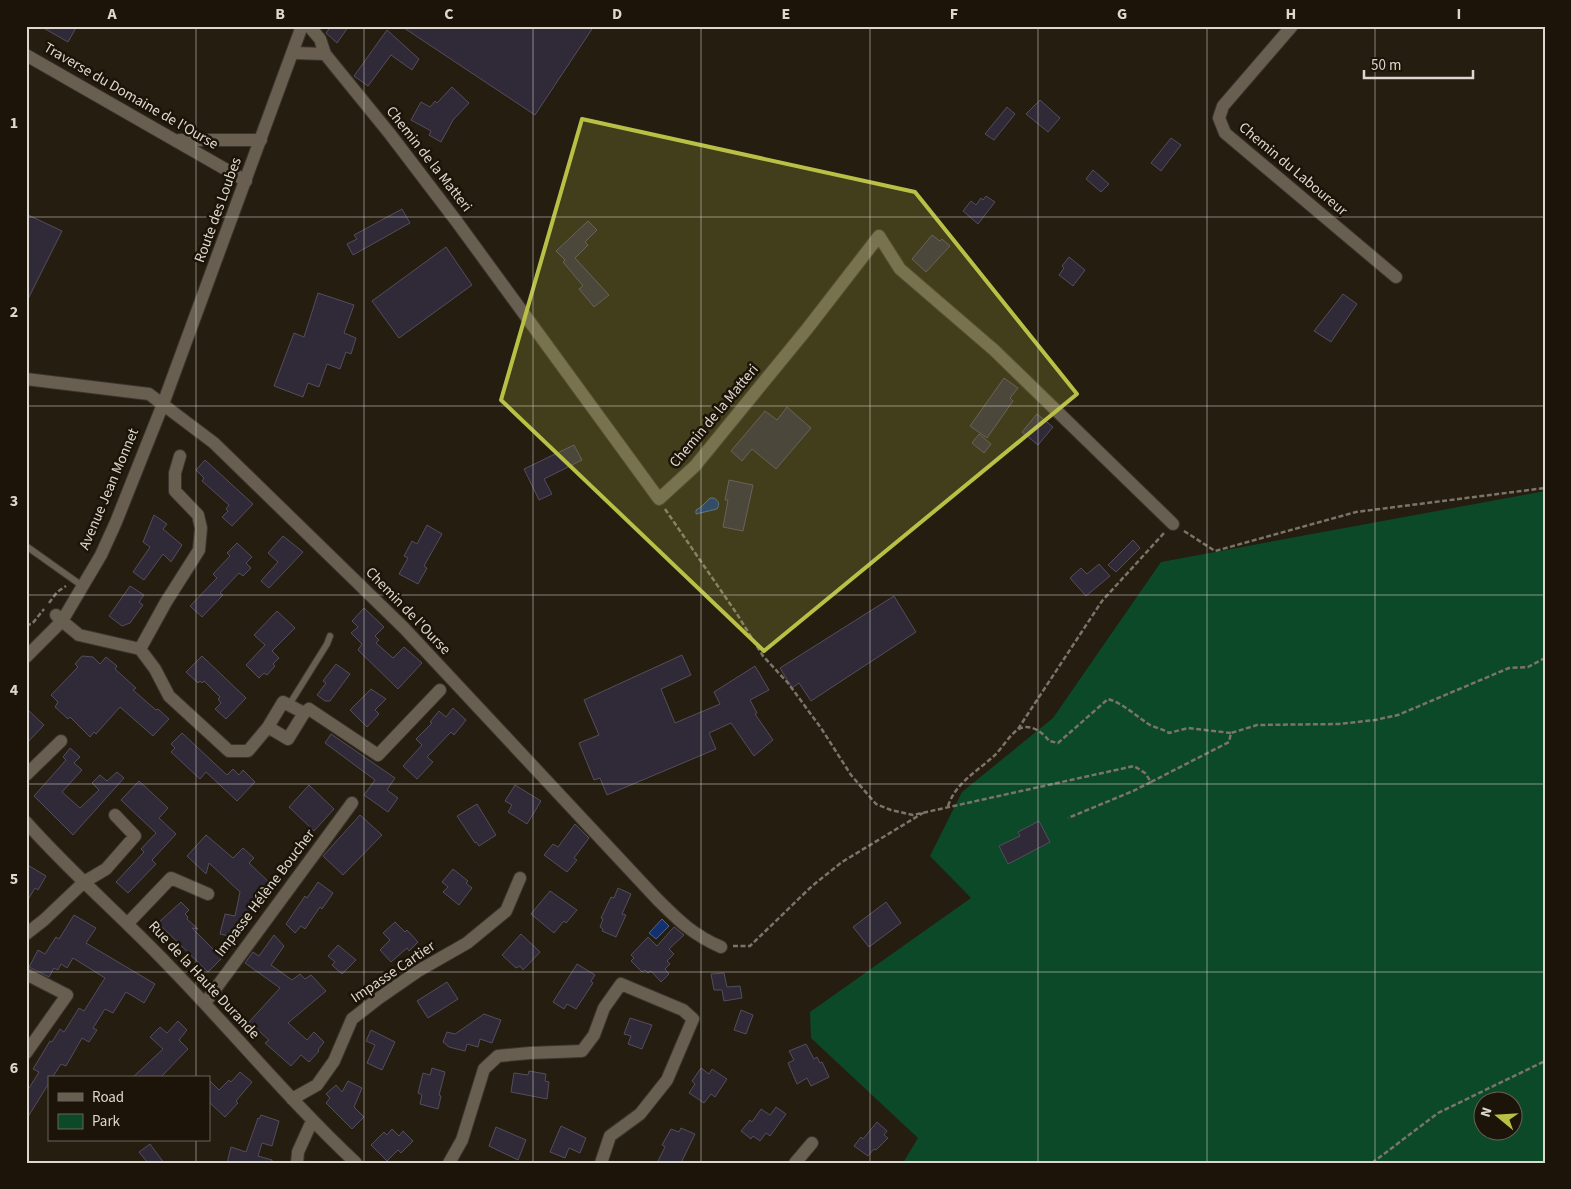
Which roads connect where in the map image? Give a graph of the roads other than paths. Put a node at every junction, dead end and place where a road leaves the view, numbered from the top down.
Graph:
1 (302, 26) edge
2 (309, 26) edge
3 (1292, 26) edge
4 (293, 53) junction
5 (324, 54) junction
6 (26, 55) edge
7 (177, 140) junction
8 (261, 140) junction
9 (246, 181) junction
10 (1396, 277) dead end
11 (26, 379) edge
12 (163, 404) junction
13 (180, 456) dead end
14 (1173, 524) road end
15 (26, 546) edge
16 (81, 585) junction
17 (59, 618) junction
18 (330, 636) dead end
19 (26, 645) edge
20 (140, 649) junction
21 (26, 657) edge
22 (440, 690) dead end
23 (289, 704) junction
24 (304, 713) junction
25 (268, 727) junction
26 (61, 741) dead end
27 (26, 775) edge
28 (352, 804) dead end
29 (114, 815) dead end
30 (26, 822) edge
31 (520, 878) dead end
32 (84, 882) junction
33 (208, 894) dead end
34 (128, 923) junction
35 (26, 934) edge
36 (721, 946) road end
37 (26, 974) edge
38 (205, 1003) junction
39 (26, 1053) edge
40 (292, 1099) junction
41 (312, 1121) junction
42 (812, 1143) dead end
43 (297, 1163) edge
44 (356, 1163) edge
45 (449, 1163) edge
46 (601, 1163) edge
47 (795, 1163) edge

1 - 4 street, Route des Loubes
2 - 5 street, Chemin de la Matteri
3 - 10 street, Chemin du Laboureur
4 - 5 street
4 - 8 street, Route des Loubes
5 - 14 street, Chemin de la Matteri
6 - 7 street, Traverse du Domaine de l'Ourse
7 - 8 street
7 - 9 street, Traverse du Domaine de l'Ourse
8 - 9 street, Route des Loubes
9 - 12 street, Route des Loubes
11 - 12 street, Chemin de l'Ourse
12 - 16 street, Avenue Jean Monnet
12 - 36 street, Chemin de l'Ourse
13 - 20 street
15 - 16 lane
16 - 17 street, Avenue Jean Monnet
17 - 19 street, Avenue Jean Monnet
17 - 20 street
17 - 21 street, Avenue Jean Monnet
18 - 23 lane
20 - 25 street
22 - 24 street
23 - 24 street
23 - 25 street
24 - 25 street
26 - 27 street
28 - 38 street, Impasse Hélène Boucher
29 - 32 street
30 - 32 street, Rue de la Haute Durande
31 - 40 street, Impasse Cartier
32 - 34 street, Rue de la Haute Durande
32 - 35 street
33 - 34 street
34 - 38 street, Rue de la Haute Durande
37 - 39 street
38 - 40 street, Rue de la Haute Durande
40 - 41 street, Rue de la Haute Durande
41 - 43 street
41 - 44 street, Rue de la Haute Durande
42 - 47 street
45 - 46 street

